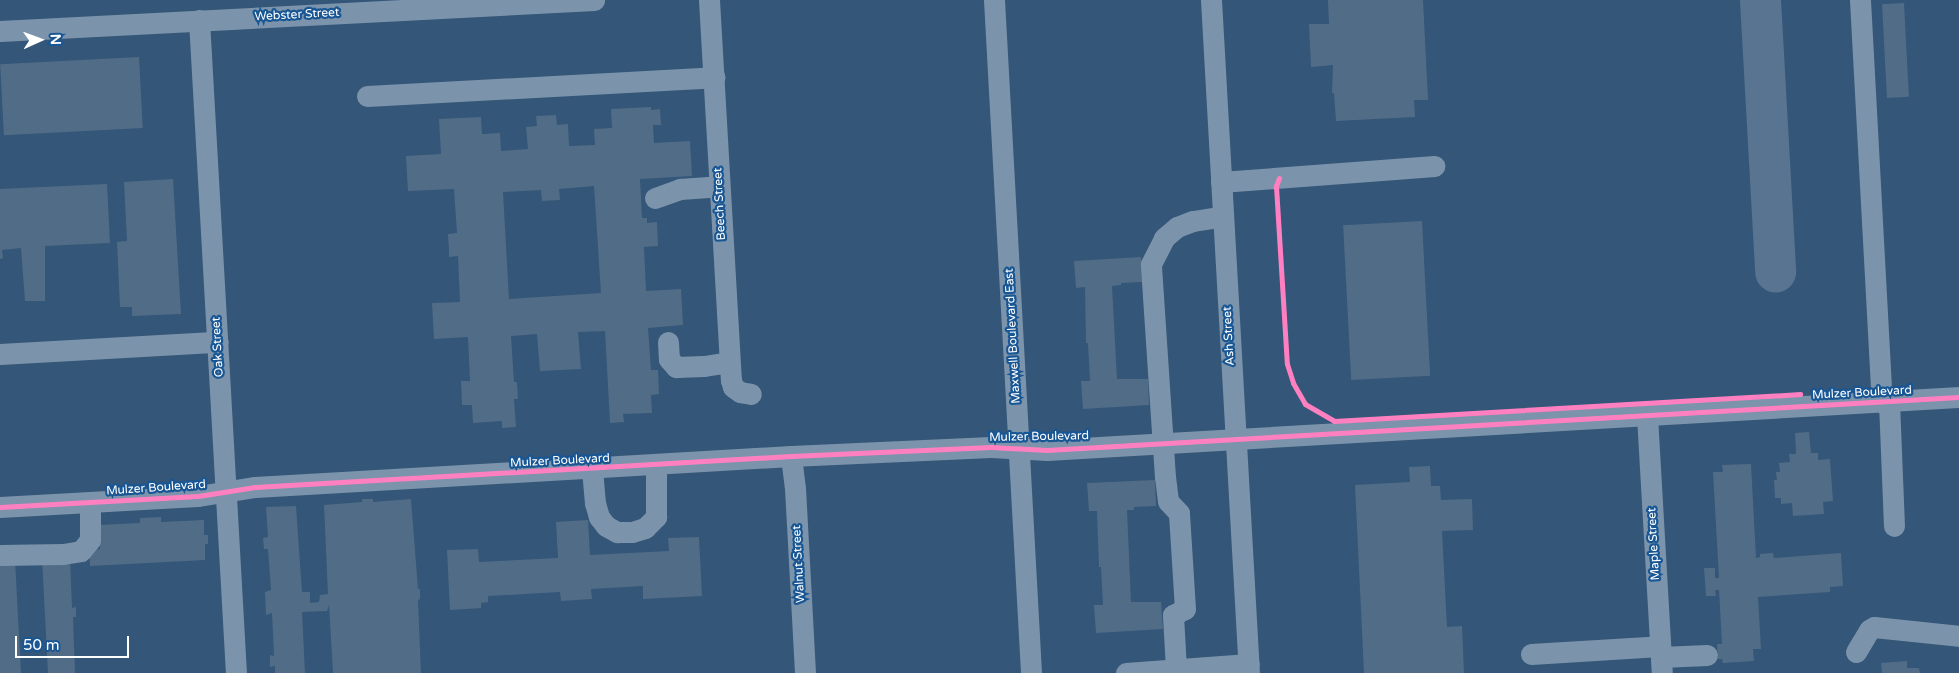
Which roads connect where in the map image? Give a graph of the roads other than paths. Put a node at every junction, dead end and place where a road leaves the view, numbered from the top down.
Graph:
1 (594, 0) edge
2 (709, 0) edge
3 (994, 0) edge
4 (1211, 0) edge
5 (1860, 0) edge
6 (496, 3) edge
7 (199, 20) junction
8 (0, 32) edge
9 (714, 77) junction
10 (367, 96) dead end
11 (1434, 166) dead end
12 (1221, 182) junction
13 (719, 186) junction
14 (655, 198) dead end
15 (1223, 216) junction
16 (218, 342) junction
17 (668, 342) dead end
18 (0, 354) edge
19 (729, 362) junction
20 (751, 394) dead end
21 (1959, 397) edge
22 (1885, 402) junction
23 (1647, 416) junction
24 (1235, 439) junction
25 (1163, 442) junction
26 (1019, 449) junction
27 (791, 456) junction
28 (656, 465) junction
29 (592, 469) junction
30 (226, 492) junction
31 (90, 502) junction
32 (0, 507) edge
33 (1894, 526) dead end
34 (0, 556) edge
35 (1959, 636) edge
36 (1856, 652) dead end
37 (1531, 654) dead end
38 (1707, 654) dead end
39 (1661, 659) edge
40 (1249, 668) edge
41 (1176, 669) junction
42 (236, 673) edge
43 (805, 673) edge
44 (1031, 673) edge
45 (1126, 673) edge

1 - 6 street, Webster Street
2 - 9 street, Beech Street
3 - 26 street, Maxwell Boulevard East
4 - 12 street, Ash Street
5 - 22 street
6 - 7 street, Webster Street
7 - 8 street, Webster Street
7 - 16 street, Oak Street
9 - 10 street
9 - 13 street, Beech Street
11 - 12 street
12 - 15 street, Ash Street
13 - 14 street
13 - 19 street, Beech Street
15 - 24 street, Ash Street
15 - 25 street
16 - 18 street
16 - 30 street, Oak Street
17 - 19 street
19 - 20 street, Beech Street
21 - 22 street, Mulzer Boulevard
22 - 23 street, Mulzer Boulevard
22 - 33 street
23 - 24 street, Mulzer Boulevard
23 - 39 street, Maple Street
24 - 25 street, Mulzer Boulevard
24 - 40 street, Ash Street
25 - 26 street, Mulzer Boulevard
25 - 41 street
26 - 27 street, Mulzer Boulevard
26 - 44 street, Maxwell Boulevard East
27 - 28 street, Mulzer Boulevard
27 - 43 street, Walnut Street
28 - 29 street, Mulzer Boulevard
28 - 29 street
29 - 30 street, Mulzer Boulevard
30 - 31 street, Mulzer Boulevard
30 - 42 street, Oak Street
31 - 32 street, Mulzer Boulevard
31 - 34 street
35 - 36 street
37 - 39 street
38 - 39 street
40 - 41 street
41 - 45 street

